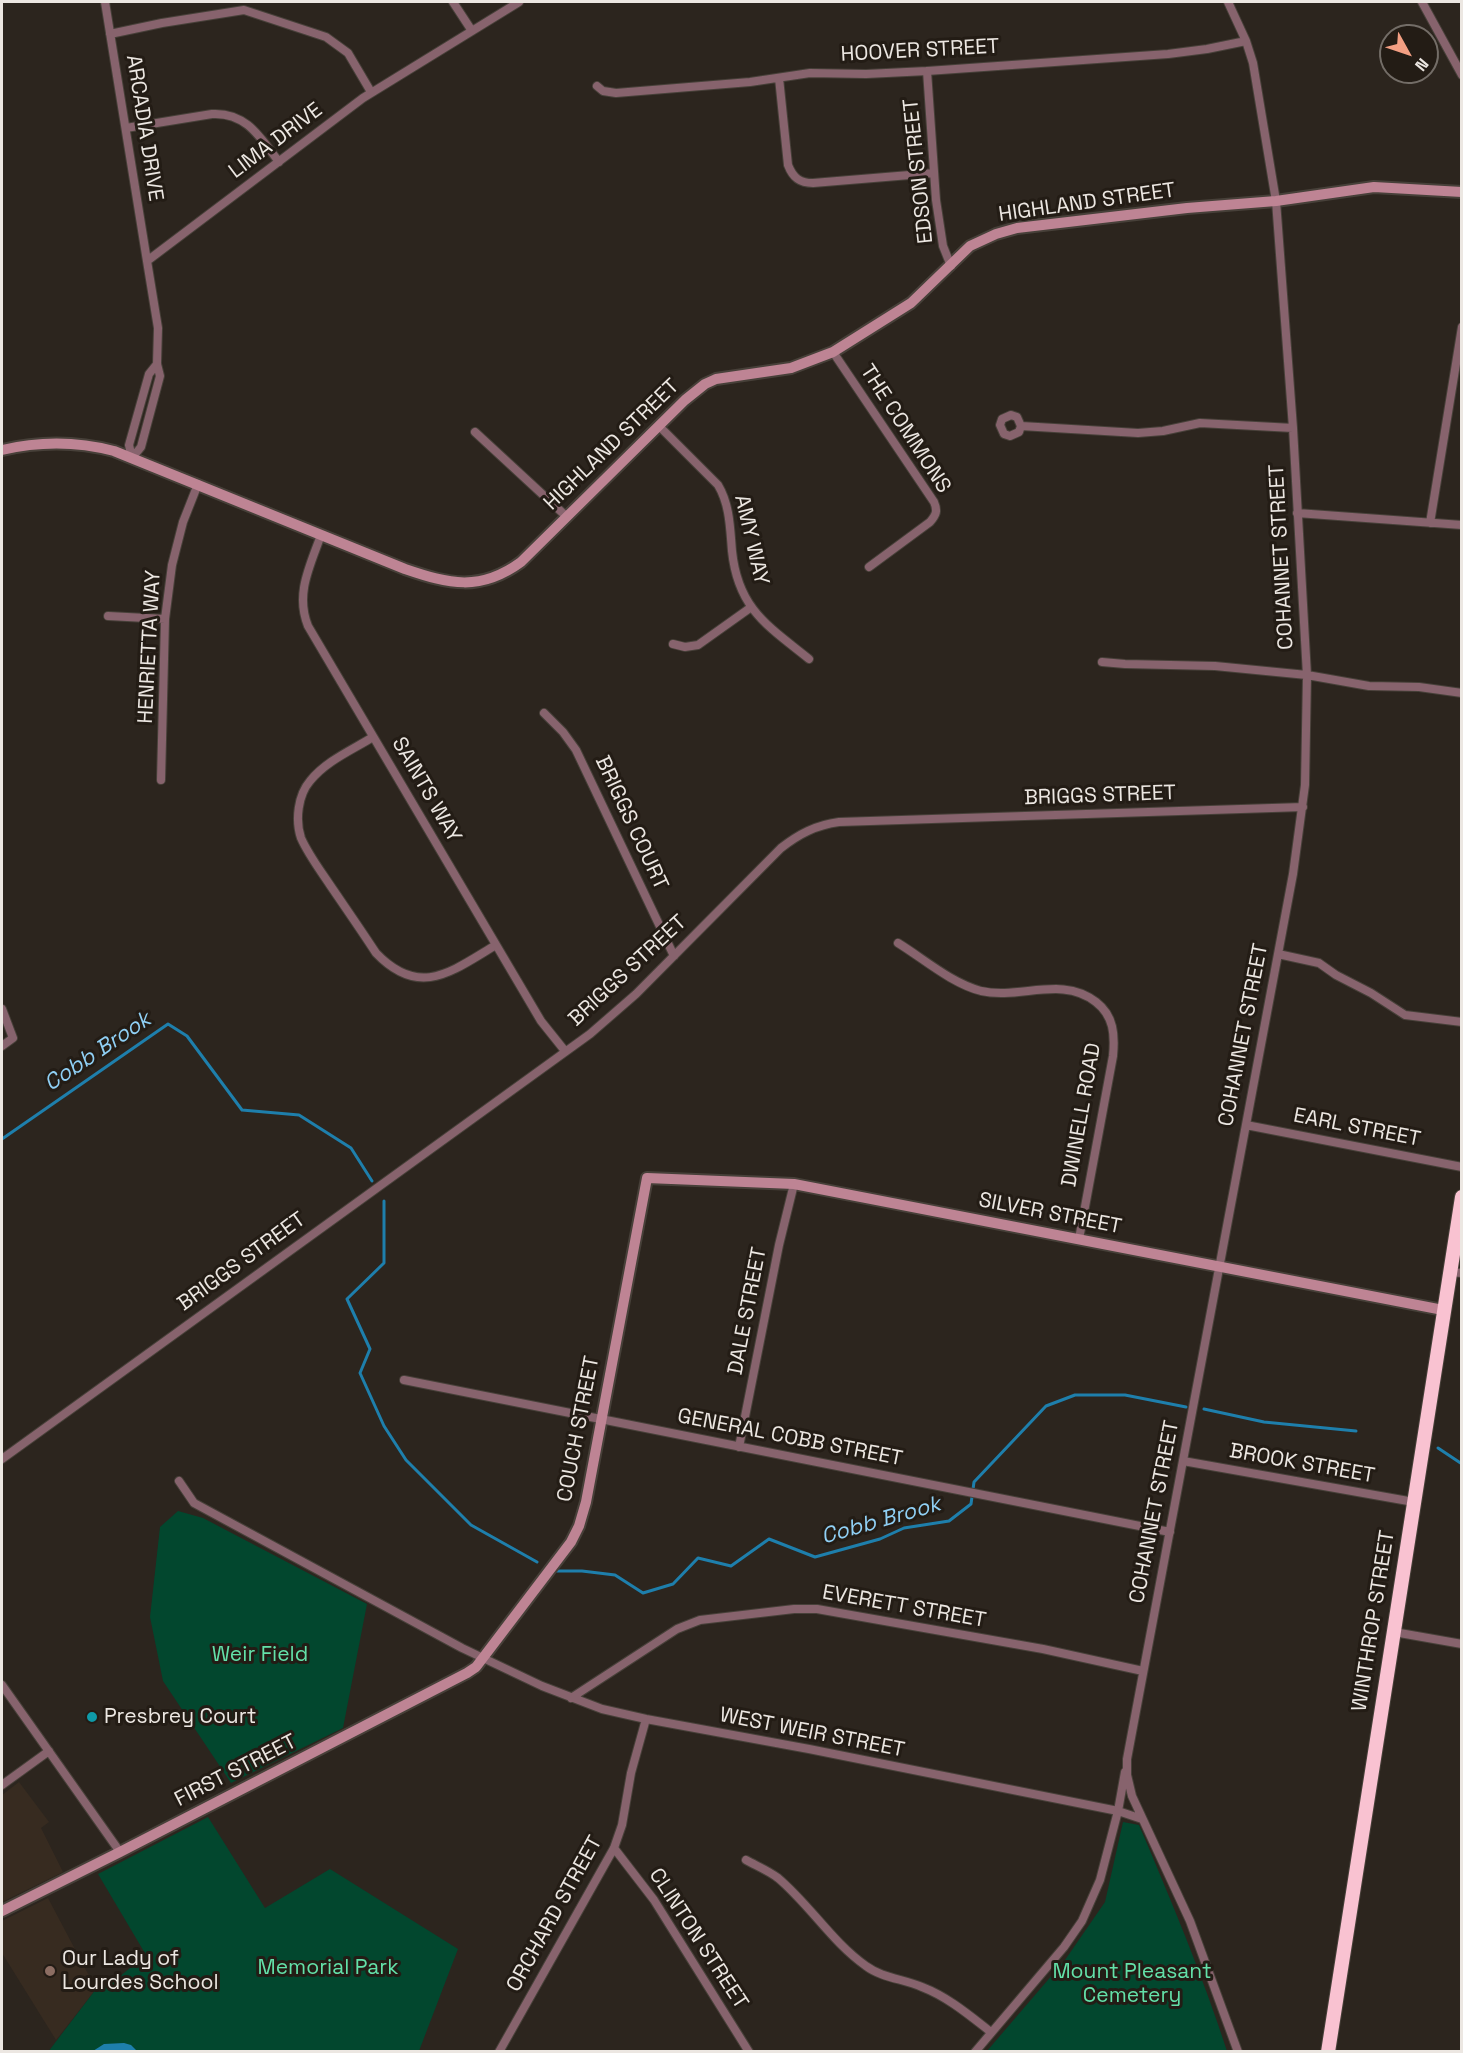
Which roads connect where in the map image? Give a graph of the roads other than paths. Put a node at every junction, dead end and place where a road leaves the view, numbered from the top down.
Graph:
1 (105, 2) edge
2 (453, 2) edge
3 (519, 2) edge
4 (1228, 2) edge
5 (1422, 2) edge
6 (472, 31) junction
7 (110, 34) junction
8 (1246, 41) junction
9 (927, 71) junction
10 (1461, 75) edge
11 (778, 78) junction
12 (597, 86) dead end
13 (371, 92) junction
14 (126, 128) junction
15 (279, 162) junction
16 (934, 173) junction
17 (1461, 192) edge
18 (1276, 201) junction
19 (147, 261) junction
20 (951, 266) junction
21 (1461, 327) edge
22 (833, 352) junction
23 (659, 426) junction
24 (1021, 426) dead end
25 (1293, 428) junction
26 (475, 432) dead end
27 (2, 450) edge
28 (132, 458) junction
29 (198, 484) junction
30 (1297, 513) junction
31 (567, 518) junction
32 (1431, 523) junction
33 (1461, 525) edge
34 (321, 535) junction
35 (869, 567) dead end
36 (750, 608) junction
37 (108, 616) dead end
38 (165, 619) junction
39 (673, 644) dead end
40 (809, 659) dead end
41 (1102, 662) dead end
42 (1307, 675) junction
43 (1461, 693) edge
44 (544, 714) dead end
45 (373, 737) junction
46 (161, 780) dead end
47 (1303, 807) junction
48 (898, 943) dead end
49 (496, 945) junction
50 (1278, 954) junction
51 (674, 956) junction
52 (2, 1009) edge
53 (1461, 1022) edge
54 (2, 1046) edge
55 (565, 1051) junction
56 (1246, 1125) junction
57 (1461, 1167) edge
58 (647, 1178) joint
59 (794, 1184) junction
60 (1461, 1197) edge
61 (1079, 1239) junction
62 (1219, 1266) junction
63 (1455, 1272) edge
64 (1443, 1310) junction
65 (404, 1380) dead end
66 (602, 1419) junction
67 (739, 1447) junction
68 (2, 1459) edge
69 (1183, 1461) junction
70 (179, 1481) dead end
71 (1414, 1502) junction
72 (1170, 1532) junction
73 (1394, 1632) junction
74 (1461, 1644) edge
75 (483, 1658) junction
76 (1143, 1671) junction
77 (2, 1685) edge
78 (571, 1698) junction
79 (646, 1719) junction
80 (49, 1751) junction
81 (1127, 1759) junction
82 (2, 1785) edge
83 (1118, 1811) junction
84 (1142, 1819) junction
85 (614, 1848) junction
86 (120, 1852) junction
87 (746, 1860) dead end
88 (2, 1911) edge
89 (991, 2032) junction
90 (499, 2052) edge
91 (749, 2052) edge
92 (975, 2052) edge
93 (1238, 2052) edge
94 (1328, 2052) edge

1 - 7 street, ARCADIA DRIVE
2 - 6 street
3 - 6 street, LIMA DRIVE
4 - 8 street, COHANNET STREET
5 - 10 street
6 - 13 street, LIMA DRIVE
7 - 13 street
7 - 14 street, ARCADIA DRIVE
8 - 9 street, HOOVER STREET
8 - 18 street, COHANNET STREET
9 - 11 street, HOOVER STREET
9 - 16 street, EDSON STREET
11 - 12 street, HOOVER STREET
11 - 16 street
13 - 15 street, LIMA DRIVE
14 - 15 street
14 - 19 street, ARCADIA DRIVE
15 - 19 street, LIMA DRIVE
16 - 20 street, EDSON STREET
17 - 18 street, HIGHLAND STREET
18 - 20 street, HIGHLAND STREET
18 - 25 street, COHANNET STREET
19 - 28 street
20 - 22 street, HIGHLAND STREET
21 - 32 street
22 - 23 street, HIGHLAND STREET
22 - 35 street, THE COMMONS
23 - 31 street, HIGHLAND STREET
23 - 36 street, AMY WAY
24 - 25 street
25 - 30 street, COHANNET STREET
26 - 31 street
27 - 28 street, HIGHLAND STREET
28 - 29 street, HIGHLAND STREET
29 - 34 street, HIGHLAND STREET
29 - 38 street, HENRIETTA WAY
30 - 32 street
30 - 42 street, COHANNET STREET
31 - 34 street, HIGHLAND STREET
32 - 33 street
34 - 45 street, SAINTS WAY
36 - 39 street
36 - 40 street, AMY WAY
37 - 38 street
38 - 46 street, HENRIETTA WAY
41 - 42 street
42 - 43 street
42 - 47 street, COHANNET STREET
44 - 51 street, BRIGGS COURT
45 - 49 street, SAINTS WAY
45 - 49 street
47 - 50 street, COHANNET STREET
47 - 51 street, BRIGGS STREET
48 - 61 street, DWINELL ROAD
49 - 55 street, SAINTS WAY
50 - 53 street
50 - 56 street, COHANNET STREET
51 - 55 street, BRIGGS STREET
52 - 54 street
55 - 68 street, BRIGGS STREET
56 - 57 street, EARL STREET
56 - 62 street, COHANNET STREET
58 - 59 street, SILVER STREET
58 - 66 street, COUCH STREET
59 - 61 street, SILVER STREET
59 - 67 street, DALE STREET
60 - 63 highway, WINTHROP STREET
61 - 62 street, SILVER STREET
62 - 64 street, SILVER STREET
62 - 69 street, COHANNET STREET
63 - 64 highway, WINTHROP STREET
64 - 71 highway, WINTHROP STREET
65 - 66 street, GENERAL COBB STREET
66 - 67 street, GENERAL COBB STREET
66 - 75 street, COUCH STREET
67 - 72 street, GENERAL COBB STREET
69 - 71 street, BROOK STREET
69 - 72 street, COHANNET STREET
70 - 75 street, WEST WEIR STREET
71 - 73 highway, WINTHROP STREET
72 - 76 street, COHANNET STREET
73 - 74 street
73 - 94 highway, WINTHROP STREET
75 - 78 street, WEST WEIR STREET
75 - 86 street, FIRST STREET
76 - 78 street, EVERETT STREET
76 - 81 street, COHANNET STREET
77 - 80 street
78 - 79 street, WEST WEIR STREET
79 - 83 street, WEST WEIR STREET
79 - 85 street, ORCHARD STREET
80 - 82 street
80 - 86 street
81 - 83 street
81 - 84 street, COHANNET STREET
83 - 84 street, WEST WEIR STREET
83 - 89 street
84 - 93 street, COHANNET STREET
85 - 90 street, ORCHARD STREET
85 - 91 street, CLINTON STREET
86 - 88 street, FIRST STREET
87 - 89 street
89 - 92 street

